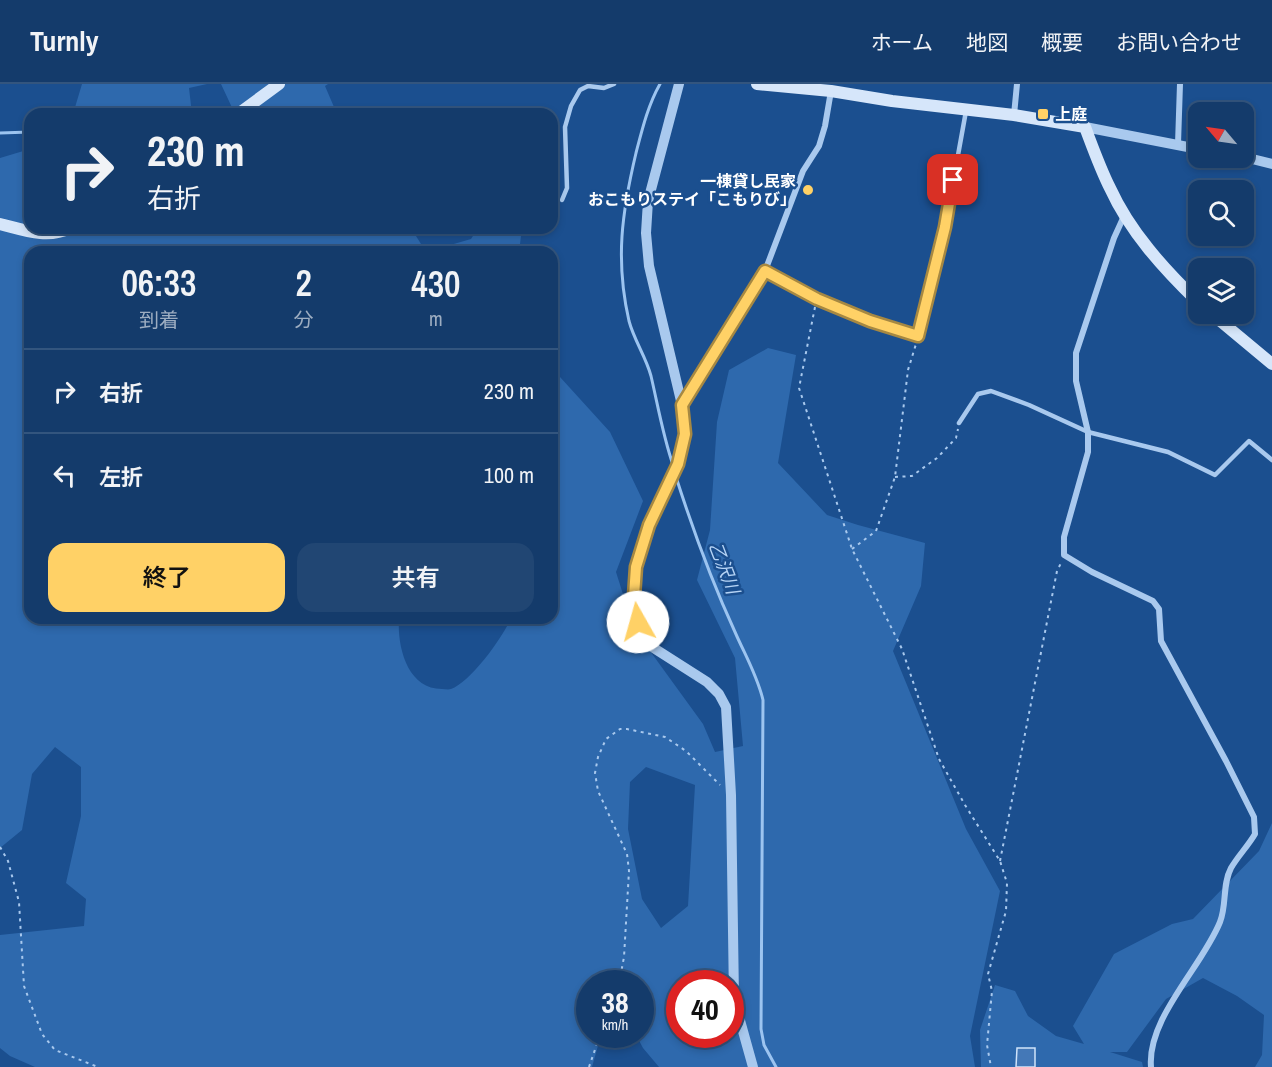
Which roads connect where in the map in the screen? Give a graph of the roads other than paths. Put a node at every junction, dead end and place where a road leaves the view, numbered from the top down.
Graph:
1 (279, 84) edge
2 (614, 84) edge
3 (679, 84) edge
4 (757, 84) edge
5 (1017, 84) edge
6 (1180, 84) edge
7 (832, 88) edge
8 (246, 108) edge
9 (966, 110) junction
10 (1014, 116) junction
11 (1085, 127) junction
12 (1178, 144) junction
13 (1188, 146) edge
14 (1254, 160) edge
15 (1272, 164) edge
16 (562, 200) dead end
17 (1125, 215) junction
18 (0, 224) edge
19 (24, 230) edge
20 (765, 271) junction
21 (1188, 292) edge
22 (1224, 324) edge
23 (1272, 364) edge
24 (682, 405) junction
25 (959, 423) road end
26 (1088, 432) junction
27 (1272, 460) edge
28 (753, 1067) edge
29 (1151, 1067) edge

1 - 8 main road
2 - 16 lane
3 - 24 street
4 - 7 main road
5 - 10 street
6 - 12 street
7 - 9 main road
7 - 20 street
9 - 10 main road
9 - 20 lane
10 - 11 main road
11 - 12 street
11 - 17 main road
12 - 13 street
14 - 15 street
17 - 21 main road
17 - 26 street
18 - 19 main road
20 - 24 street
22 - 23 main road
24 - 28 street
25 - 26 lane
26 - 27 lane
26 - 29 street

